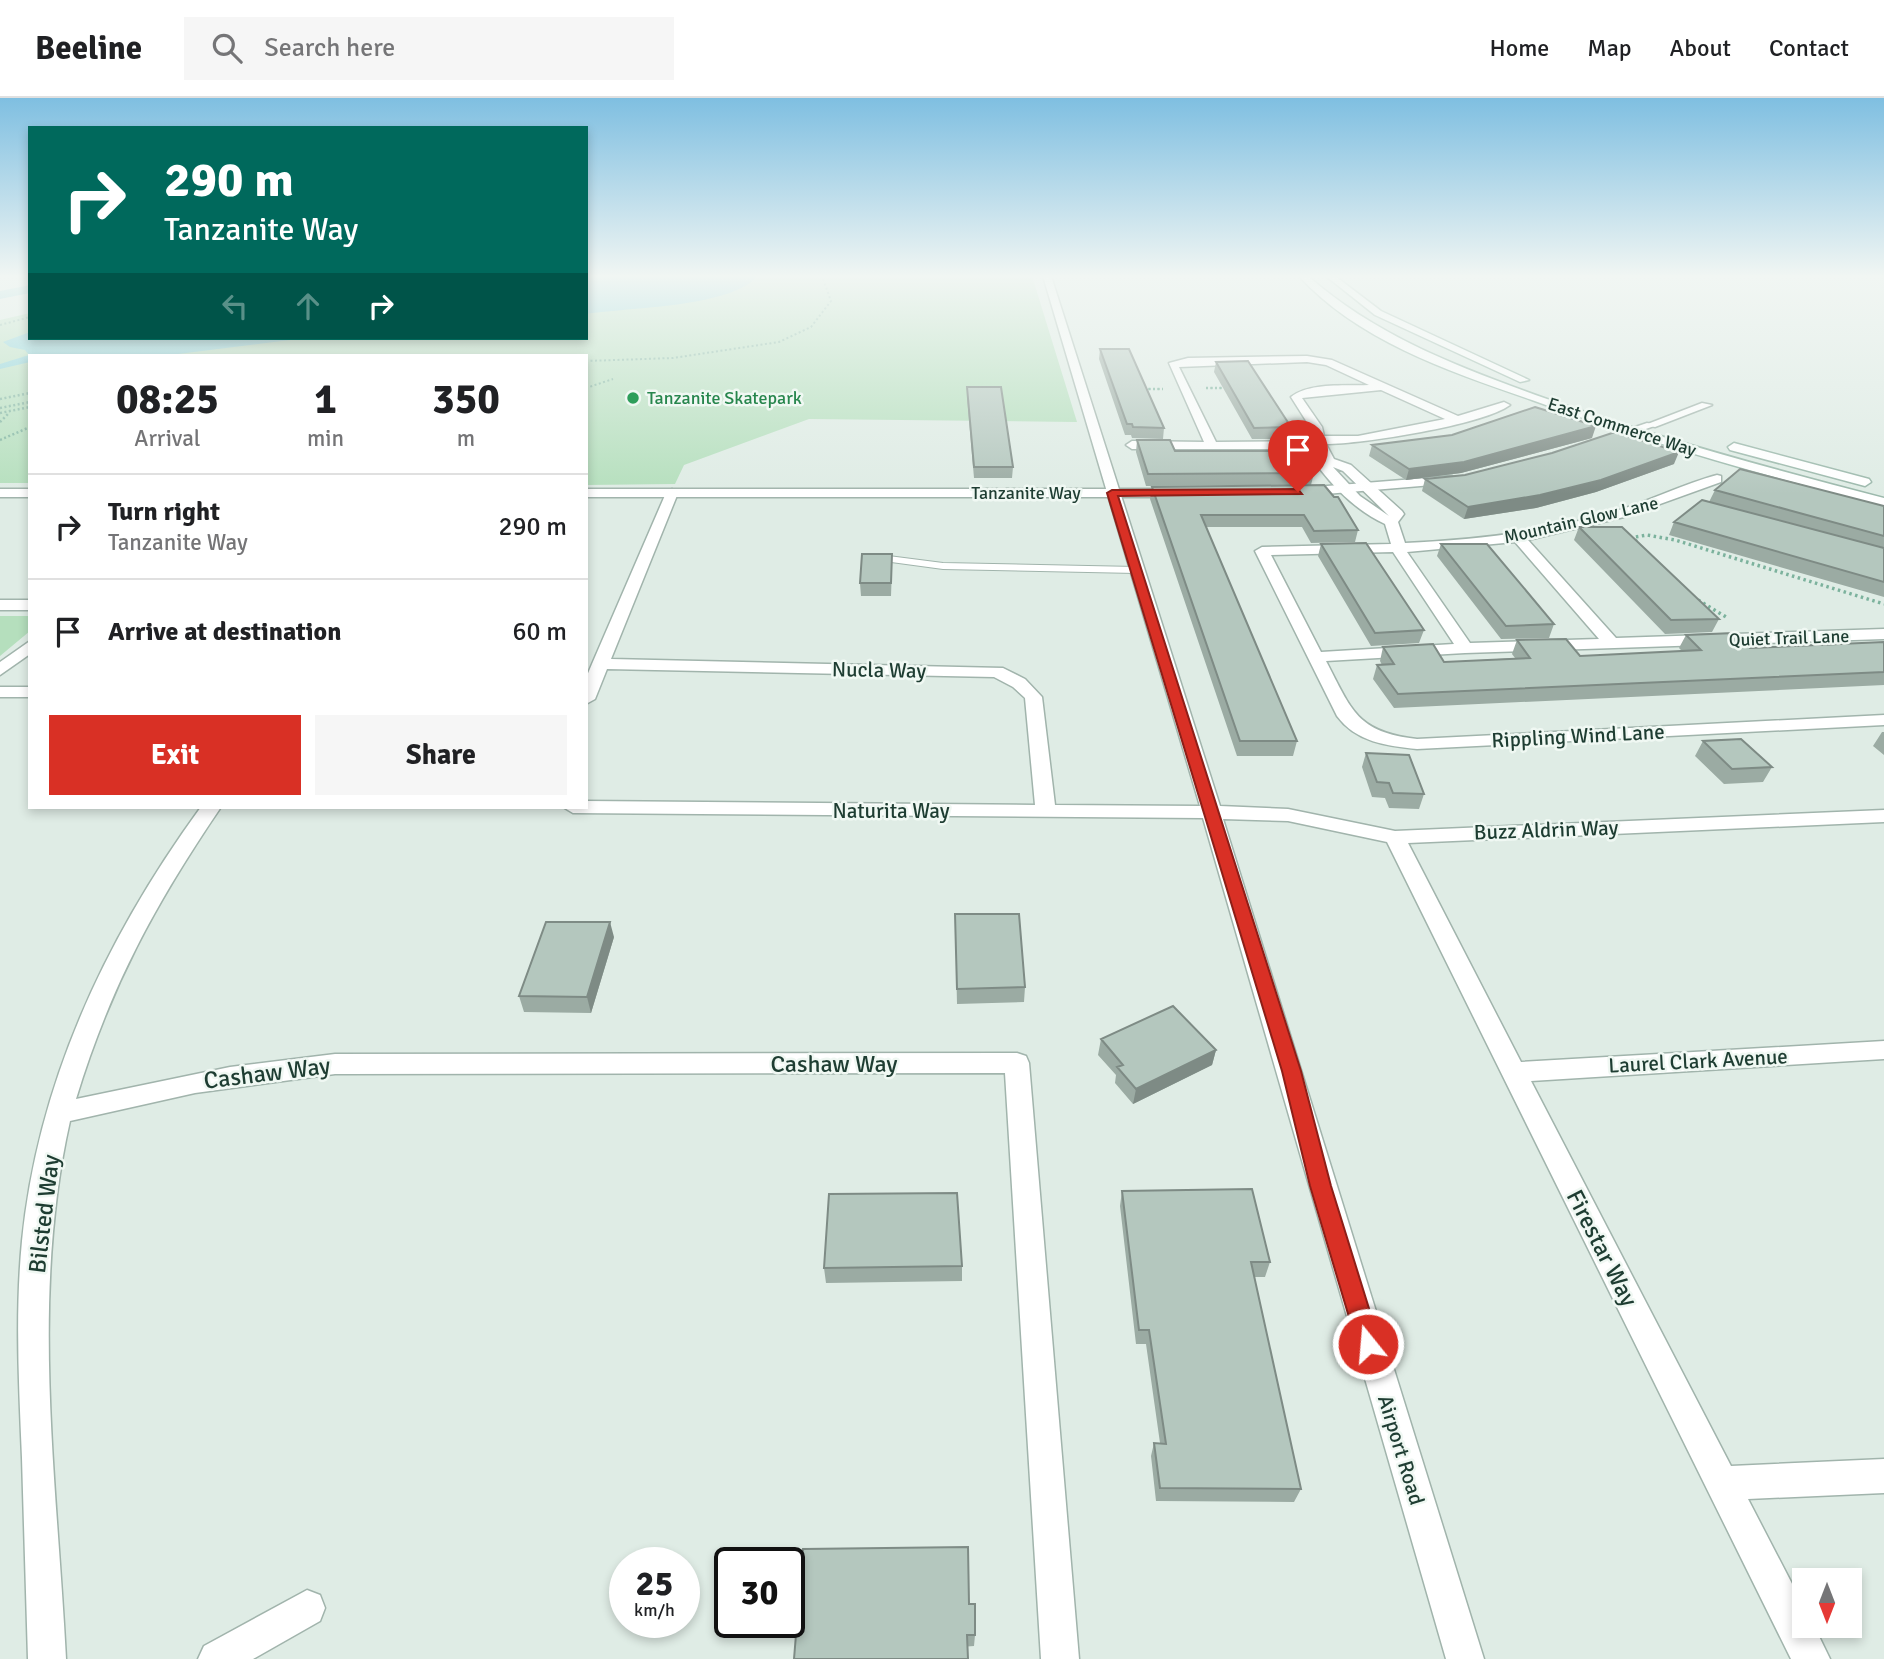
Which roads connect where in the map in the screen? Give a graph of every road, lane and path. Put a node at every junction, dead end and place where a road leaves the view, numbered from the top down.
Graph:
1 (734, 349) edge
2 (1069, 349) edge
3 (1414, 349) edge
4 (1450, 349) edge
5 (588, 361) edge
6 (613, 379) dead end
7 (588, 387) edge
8 (1380, 387) junction
9 (1204, 388) dead end
10 (1228, 388) edge
11 (1137, 389) edge
12 (1174, 389) dead end
13 (28, 394) edge
14 (0, 399) edge
15 (28, 402) edge
16 (1504, 405) dead end
17 (1706, 405) dead end
18 (28, 407) edge
19 (0, 408) edge
20 (9, 412) junction
21 (0, 413) edge
22 (1457, 420) junction
23 (0, 422) edge
24 (1651, 425) junction
25 (28, 428) edge
26 (1629, 432) junction
27 (1703, 439) dead end
28 (0, 440) edge
29 (1320, 442) junction
30 (1716, 443) dead end
31 (1132, 445) edge
32 (1212, 446) junction
33 (1583, 447) edge
34 (1330, 462) junction
35 (1470, 477) edge
36 (1717, 479) dead end
37 (1871, 484) dead end
38 (1345, 489) junction
39 (1370, 489) junction
40 (1284, 492) edge
41 (588, 493) edge
42 (1112, 493) junction
43 (1188, 493) edge
44 (0, 494) edge
45 (28, 494) edge
46 (672, 494) junction
47 (1672, 498) junction
48 (1884, 502) edge
49 (1698, 505) edge
50 (1391, 522) junction
51 (1518, 537) junction
52 (1399, 548) junction
53 (1643, 549) edge
54 (873, 557) edge
55 (1136, 570) junction
56 (1691, 593) edge
57 (1884, 604) edge
58 (0, 605) edge
59 (28, 605) edge
60 (1730, 619) dead end
61 (1884, 634) edge
62 (1612, 644) junction
63 (28, 648) edge
64 (1465, 648) junction
65 (1316, 657) junction
66 (600, 664) junction
67 (0, 670) edge
68 (0, 692) edge
69 (28, 692) edge
70 (588, 694) edge
71 (1884, 720) edge
72 (588, 807) edge
73 (210, 809) edge
74 (1046, 812) junction
75 (1210, 812) junction
76 (1884, 816) edge
77 (1395, 837) junction
78 (1884, 1050) edge
79 (1512, 1072) junction
80 (58, 1114) junction
81 (1884, 1476) edge
82 (1723, 1483) junction
83 (307, 1608) dead end
84 (47, 1659) edge
85 (217, 1659) edge
86 (1060, 1659) edge
87 (1465, 1659) edge
88 (1811, 1659) edge

1 - 5 path
2 - 42 street, Airport Road
3 - 26 street, East Commerce Way
4 - 24 street, East Commerce Way
6 - 7 path
8 - 22 street
8 - 29 street
8 - 32 street
9 - 10 path
11 - 12 path
13 - 14 path
15 - 19 path
16 - 22 street
17 - 24 street
18 - 20 path
20 - 21 path
20 - 23 path
22 - 29 street
24 - 26 street
24 - 27 street, East Commerce Way
25 - 28 path
26 - 33 street
26 - 48 street, East Commerce Way
29 - 32 street
29 - 34 street
30 - 37 street, East Commerce Way
31 - 32 street
34 - 38 street
34 - 39 street
35 - 39 street
36 - 47 street, Mountain Glow Lane
38 - 39 street
38 - 40 street
38 - 50 street
39 - 50 street
41 - 46 street, Tanzanite Way
42 - 43 street, Tanzanite Way
42 - 46 street, Tanzanite Way
42 - 55 street, Airport Road
44 - 45 street
46 - 66 street
47 - 49 street
47 - 51 street, Mountain Glow Lane
50 - 52 street
51 - 52 street, Mountain Glow Lane
51 - 62 street
52 - 64 street
52 - 65 street, Mountain Glow Lane
53 - 57 path
54 - 55 lane
55 - 75 street, Airport Road
56 - 60 path
58 - 59 street
61 - 62 street, Quiet Trail Lane
62 - 64 street, Quiet Trail Lane
63 - 67 street
64 - 65 street, Quiet Trail Lane
65 - 71 street, Rippling Wind Lane
66 - 70 street
66 - 74 street, Nucla Way
68 - 69 street
72 - 74 street, Naturita Way
73 - 80 street, Bilsted Way
74 - 75 street, Naturita Way
75 - 77 street, Buzz Aldrin Way
75 - 87 street, Airport Road
76 - 77 street, Buzz Aldrin Way
77 - 79 street, Firestar Way
78 - 79 street, Laurel Clark Avenue
79 - 82 street, Firestar Way
80 - 84 street, Bilsted Way
80 - 86 street, Cashaw Way
81 - 82 street
82 - 88 street, Firestar Way
83 - 85 street

